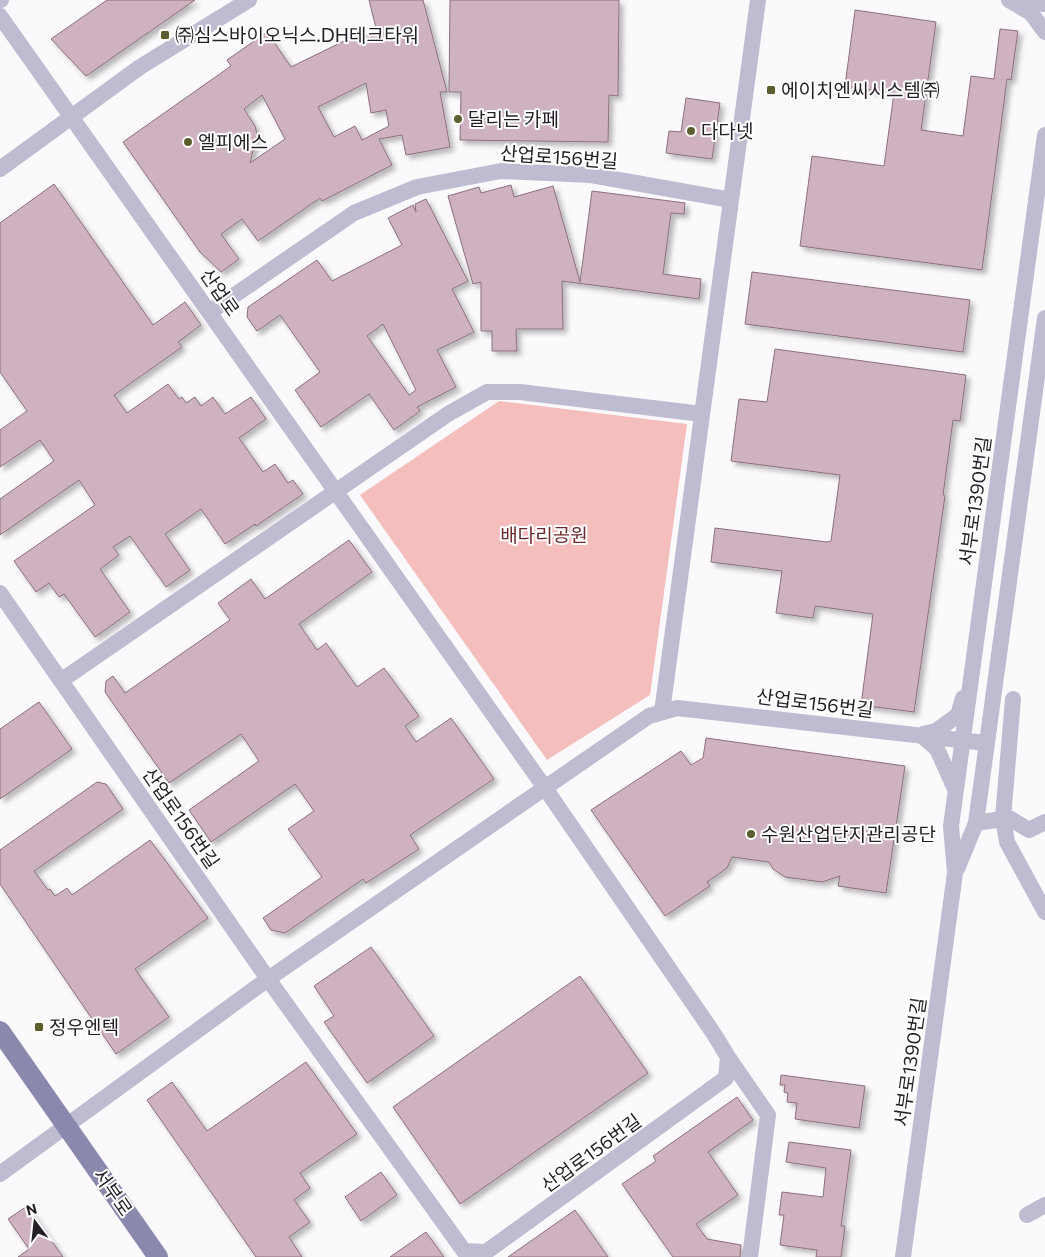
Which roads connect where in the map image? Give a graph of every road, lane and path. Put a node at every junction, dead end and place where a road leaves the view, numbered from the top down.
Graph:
1 (249, 0) edge
2 (758, 0) edge
3 (1009, 0) edge
4 (1016, 0) edge
5 (1045, 4) edge
6 (0, 16) edge
7 (1045, 32) edge
8 (71, 117) junction
9 (1045, 135) edge
10 (0, 169) edge
11 (731, 200) junction
12 (210, 312) junction
13 (1045, 318) edge
14 (702, 414) junction
15 (336, 491) junction
16 (0, 593) edge
17 (975, 647) junction
18 (62, 680) junction
19 (1013, 699) dead end
20 (662, 712) junction
21 (921, 735) junction
22 (963, 740) junction
23 (986, 743) junction
24 (545, 788) junction
25 (956, 792) junction
26 (1003, 818) junction
27 (1045, 822) edge
28 (976, 823) junction
29 (955, 873) junction
30 (1045, 912) edge
31 (268, 980) junction
32 (0, 1031) edge
33 (728, 1057) junction
34 (67, 1127) junction
35 (0, 1174) edge
36 (1045, 1205) edge
37 (1027, 1215) dead end
38 (466, 1254) edge
39 (158, 1257) edge
40 (750, 1257) edge
41 (903, 1257) edge

1 - 8 street
2 - 11 street
3 - 7 street
4 - 5 street
6 - 8 street, 산업로
8 - 10 street
8 - 12 street, 산업로
9 - 17 street, 서부로1390번길
11 - 12 street, 산업로156번길
11 - 14 street
12 - 15 street, 산업로
13 - 23 street, 서부로1390번길
14 - 15 street
14 - 20 street
15 - 18 street
15 - 24 street
16 - 18 street, 산업로156번길
17 - 21 street
17 - 22 street, 서부로1390번길
18 - 31 street, 산업로156번길
19 - 26 street
20 - 21 street, 산업로156번길
20 - 24 street, 산업로156번길
21 - 22 street, 산업로156번길
21 - 25 street
22 - 23 street, 산업로156번길
22 - 25 street, 서부로1390번길
23 - 28 street, 서부로1390번길
24 - 31 street, 산업로156번길
24 - 33 street
25 - 29 street, 서부로1390번길
26 - 27 street
26 - 28 street
26 - 30 street
28 - 29 street, 서부로1390번길
29 - 41 street, 서부로1390번길
31 - 34 street
31 - 38 street, 산업로156번길
32 - 34 main road, 서부로
33 - 38 street, 산업로156번길
33 - 40 street
34 - 35 street
34 - 39 main road, 서부로
36 - 37 street

